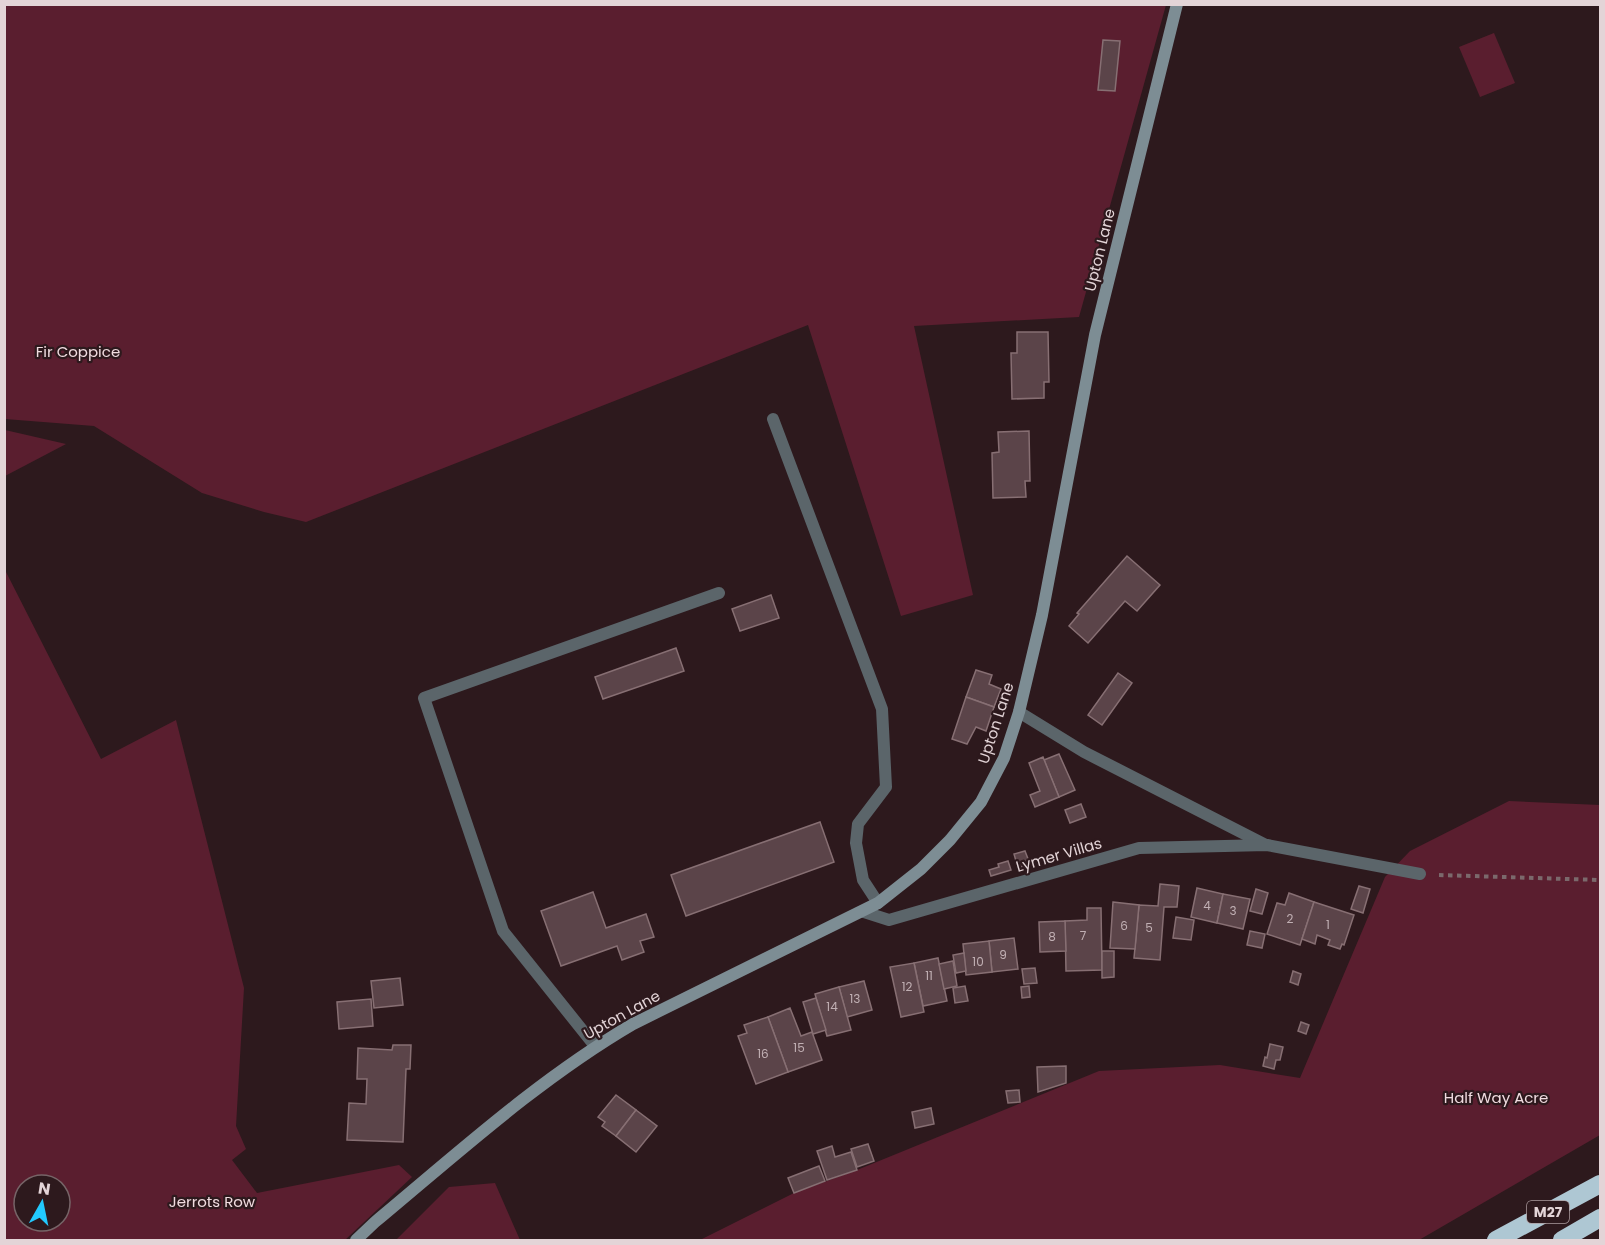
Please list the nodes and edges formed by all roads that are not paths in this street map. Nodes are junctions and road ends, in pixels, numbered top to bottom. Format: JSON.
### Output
{"nodes":[{"id":1,"x":1177,"y":4,"type":"edge"},
{"id":2,"x":773,"y":418,"type":"dead end"},
{"id":3,"x":719,"y":593,"type":"dead end"},
{"id":4,"x":1019,"y":712,"type":"junction"},
{"id":5,"x":1268,"y":845,"type":"junction"},
{"id":6,"x":1420,"y":874,"type":"road end"},
{"id":7,"x":878,"y":903,"type":"junction"},
{"id":8,"x":864,"y":912,"type":"junction"},
{"id":9,"x":595,"y":1046,"type":"junction"},
{"id":10,"x":1600,"y":1184,"type":"edge"},
{"id":11,"x":1600,"y":1218,"type":"edge"},
{"id":12,"x":356,"y":1240,"type":"edge"},
{"id":13,"x":1497,"y":1240,"type":"edge"},
{"id":14,"x":1562,"y":1240,"type":"edge"}],
"edges":[{"from":1,"to":4,"type":"street","name":"Upton Lane"},
{"from":2,"to":7,"type":"street"},
{"from":3,"to":9,"type":"street"},
{"from":4,"to":5,"type":"street","name":"Lymer Villas"},
{"from":4,"to":7,"type":"street","name":"Upton Lane"},
{"from":5,"to":6,"type":"street","name":"Lymer Villas"},
{"from":5,"to":8,"type":"street","name":"Lymer Villas"},
{"from":7,"to":8,"type":"street","name":"Upton Lane"},
{"from":8,"to":9,"type":"street","name":"Upton Lane"},
{"from":9,"to":12,"type":"street","name":"Upton Lane"},
{"from":10,"to":13,"type":"highway","number":"M27"},
{"from":11,"to":14,"type":"highway","number":"M27"}]}
